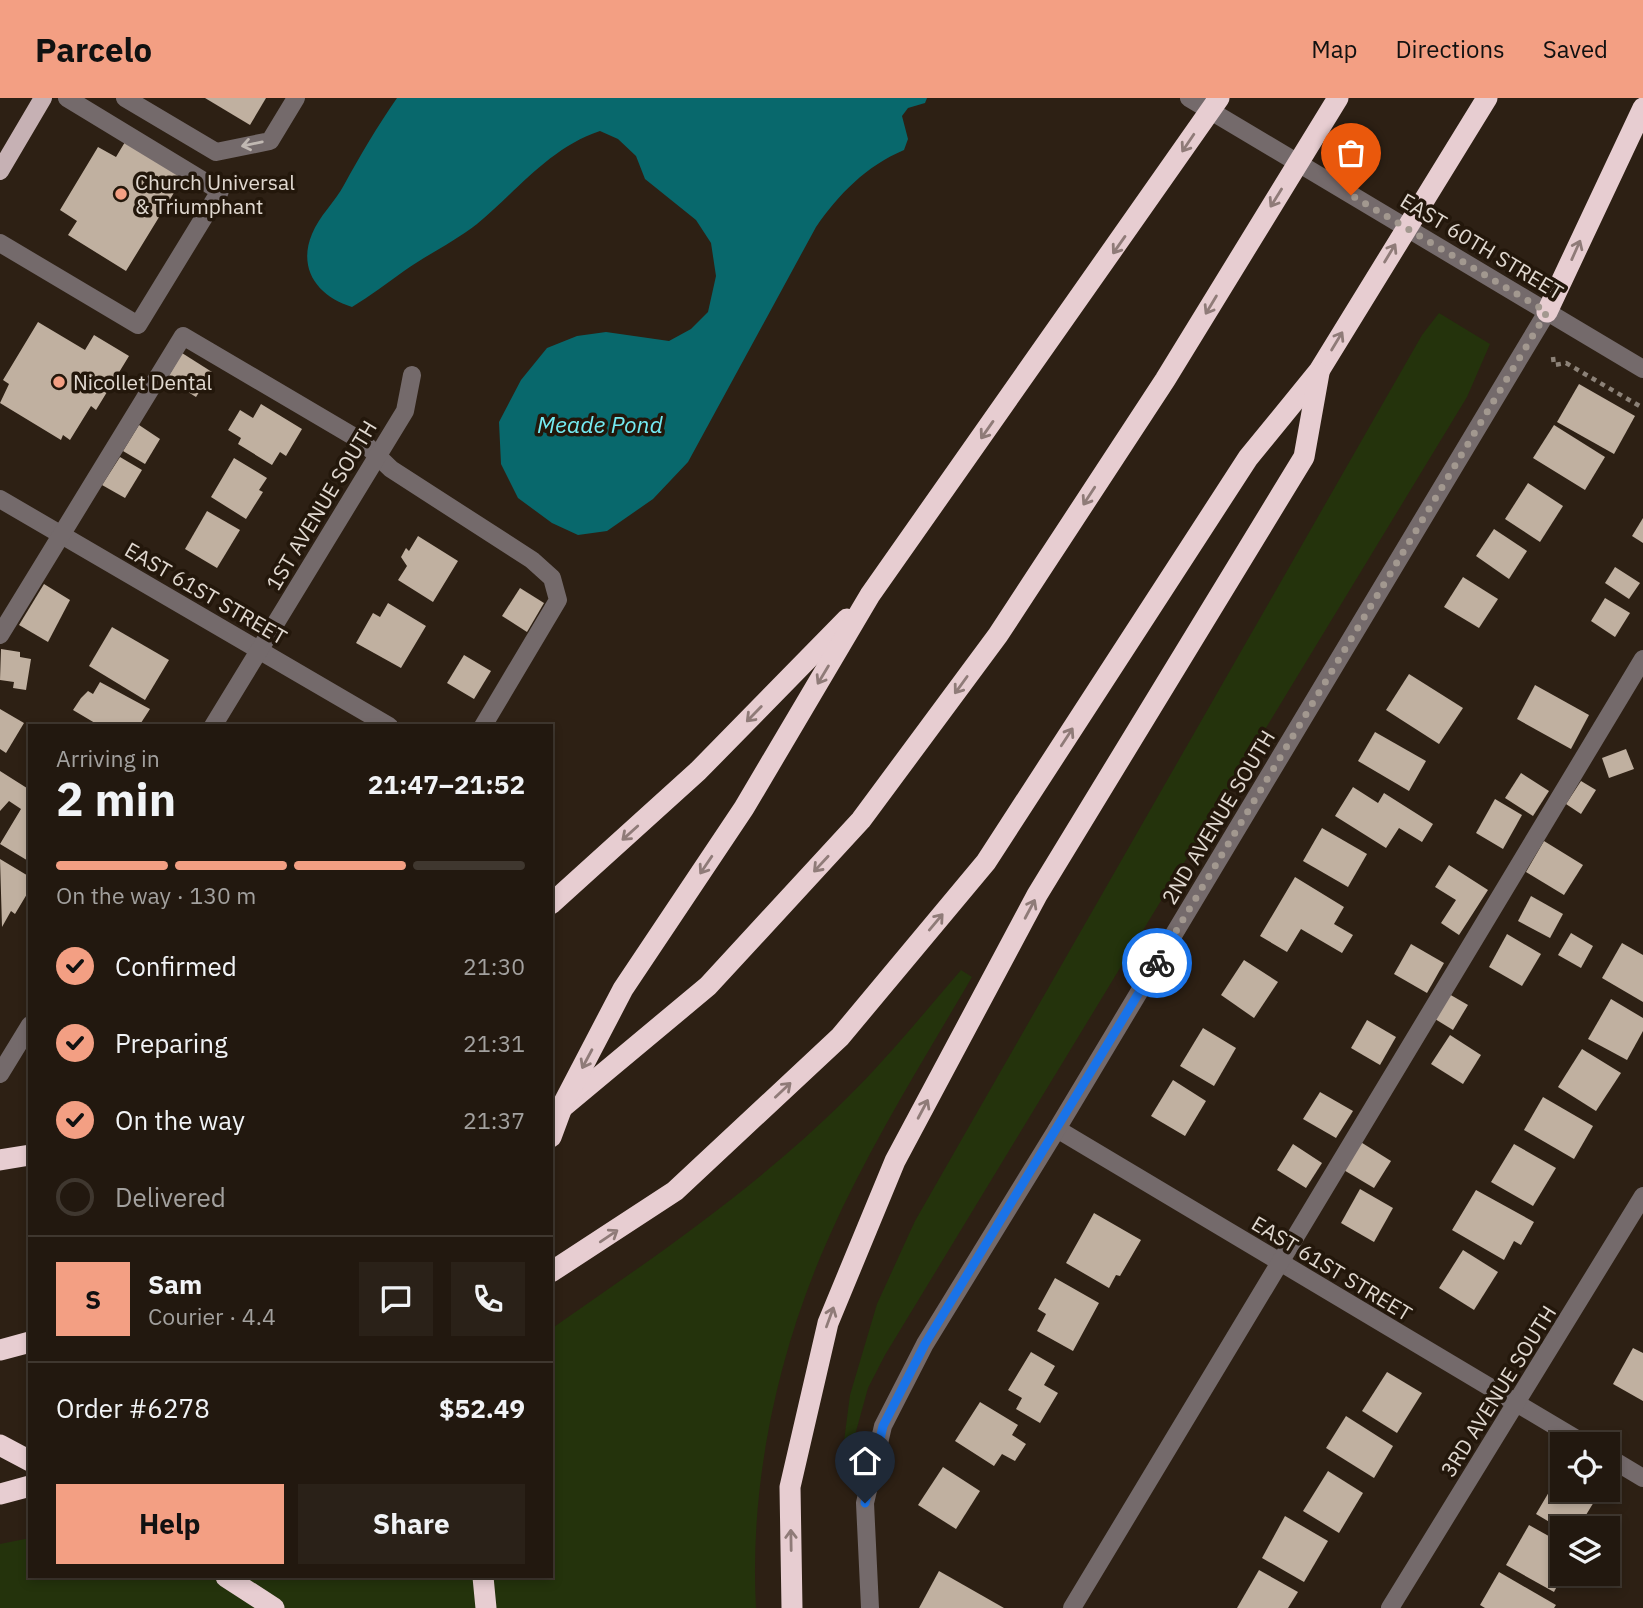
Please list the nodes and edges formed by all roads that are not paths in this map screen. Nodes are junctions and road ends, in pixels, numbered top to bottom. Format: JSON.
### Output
{"nodes":[{"id":1,"x":43,"y":98,"type":"edge"},
{"id":2,"x":67,"y":98,"type":"edge"},
{"id":3,"x":125,"y":98,"type":"edge"},
{"id":4,"x":296,"y":98,"type":"edge"},
{"id":5,"x":1189,"y":98,"type":"edge"},
{"id":6,"x":1219,"y":98,"type":"edge"},
{"id":7,"x":1338,"y":98,"type":"edge"},
{"id":8,"x":1487,"y":98,"type":"edge"},
{"id":9,"x":1643,"y":108,"type":"edge"},
{"id":10,"x":2,"y":163,"type":"edge"},
{"id":11,"x":0,"y":243,"type":"edge"},
{"id":12,"x":1547,"y":312,"type":"junction"},
{"id":13,"x":1643,"y":369,"type":"edge"},
{"id":14,"x":1319,"y":371,"type":"junction"},
{"id":15,"x":412,"y":375,"type":"dead end"},
{"id":16,"x":378,"y":456,"type":"junction"},
{"id":17,"x":0,"y":499,"type":"edge"},
{"id":18,"x":61,"y":535,"type":"junction"},
{"id":19,"x":870,"y":595,"type":"junction"},
{"id":20,"x":0,"y":635,"type":"edge"},
{"id":21,"x":259,"y":651,"type":"junction"},
{"id":22,"x":1643,"y":659,"type":"edge"},
{"id":23,"x":214,"y":724,"type":"edge"},
{"id":24,"x":386,"y":724,"type":"edge"},
{"id":25,"x":484,"y":724,"type":"edge"},
{"id":26,"x":553,"y":902,"type":"edge"},
{"id":27,"x":28,"y":1028,"type":"edge"},
{"id":28,"x":0,"y":1074,"type":"edge"},
{"id":29,"x":553,"y":1115,"type":"edge"},
{"id":30,"x":1057,"y":1129,"type":"junction"},
{"id":31,"x":553,"y":1132,"type":"edge"},
{"id":32,"x":28,"y":1155,"type":"edge"},
{"id":33,"x":0,"y":1160,"type":"edge"},
{"id":34,"x":1643,"y":1196,"type":"edge"},
{"id":35,"x":1280,"y":1265,"type":"junction"},
{"id":36,"x":553,"y":1271,"type":"edge"},
{"id":37,"x":28,"y":1343,"type":"edge"},
{"id":38,"x":0,"y":1350,"type":"edge"},
{"id":39,"x":1517,"y":1404,"type":"junction"},
{"id":40,"x":1565,"y":1432,"type":"edge"},
{"id":41,"x":0,"y":1446,"type":"edge"},
{"id":42,"x":28,"y":1460,"type":"edge"},
{"id":43,"x":1620,"y":1464,"type":"edge"},
{"id":44,"x":1643,"y":1478,"type":"edge"},
{"id":45,"x":28,"y":1487,"type":"edge"},
{"id":46,"x":0,"y":1494,"type":"edge"},
{"id":47,"x":228,"y":1578,"type":"edge"},
{"id":48,"x":483,"y":1578,"type":"edge"},
{"id":49,"x":274,"y":1608,"type":"edge"},
{"id":50,"x":486,"y":1608,"type":"edge"},
{"id":51,"x":792,"y":1608,"type":"edge"},
{"id":52,"x":870,"y":1608,"type":"edge"},
{"id":53,"x":1072,"y":1608,"type":"edge"},
{"id":54,"x":1390,"y":1608,"type":"edge"}],
"edges":[{"from":1,"to":10,"type":"main road"},
{"from":2,"to":11,"type":"street"},
{"from":4,"to":3,"type":"street","one_way":true},
{"from":5,"to":12,"type":"street","name":"EAST 60TH STREET"},
{"from":6,"to":19,"type":"highway","one_way":true},
{"from":7,"to":29,"type":"highway","one_way":true},
{"from":14,"to":8,"type":"highway","one_way":true},
{"from":12,"to":9,"type":"highway","one_way":true},
{"from":12,"to":13,"type":"street","name":"EAST 60TH STREET"},
{"from":12,"to":30,"type":"street","name":"2ND AVENUE SOUTH"},
{"from":36,"to":14,"type":"highway","one_way":true},
{"from":51,"to":14,"type":"highway","one_way":true},
{"from":15,"to":16,"type":"street","name":"1ST AVENUE SOUTH"},
{"from":16,"to":18,"type":"street"},
{"from":16,"to":21,"type":"street","name":"1ST AVENUE SOUTH"},
{"from":16,"to":25,"type":"street"},
{"from":17,"to":18,"type":"street","name":"EAST 61ST STREET"},
{"from":18,"to":20,"type":"street"},
{"from":18,"to":21,"type":"street","name":"EAST 61ST STREET"},
{"from":19,"to":26,"type":"highway","one_way":true},
{"from":19,"to":31,"type":"highway","one_way":true},
{"from":21,"to":23,"type":"street","name":"1ST AVENUE SOUTH"},
{"from":21,"to":24,"type":"street","name":"EAST 61ST STREET"},
{"from":22,"to":35,"type":"street"},
{"from":27,"to":28,"type":"street"},
{"from":30,"to":35,"type":"street","name":"EAST 61ST STREET"},
{"from":30,"to":52,"type":"street","name":"2ND AVENUE SOUTH"},
{"from":32,"to":33,"type":"highway"},
{"from":34,"to":39,"type":"street","name":"3RD AVENUE SOUTH"},
{"from":35,"to":39,"type":"street","name":"EAST 61ST STREET"},
{"from":35,"to":53,"type":"street"},
{"from":37,"to":38,"type":"highway"},
{"from":39,"to":40,"type":"street","name":"EAST 61ST STREET"},
{"from":39,"to":54,"type":"street","name":"3RD AVENUE SOUTH"},
{"from":41,"to":42,"type":"highway"},
{"from":43,"to":44,"type":"street"},
{"from":45,"to":46,"type":"highway"},
{"from":47,"to":49,"type":"highway"},
{"from":48,"to":50,"type":"highway"}]}
